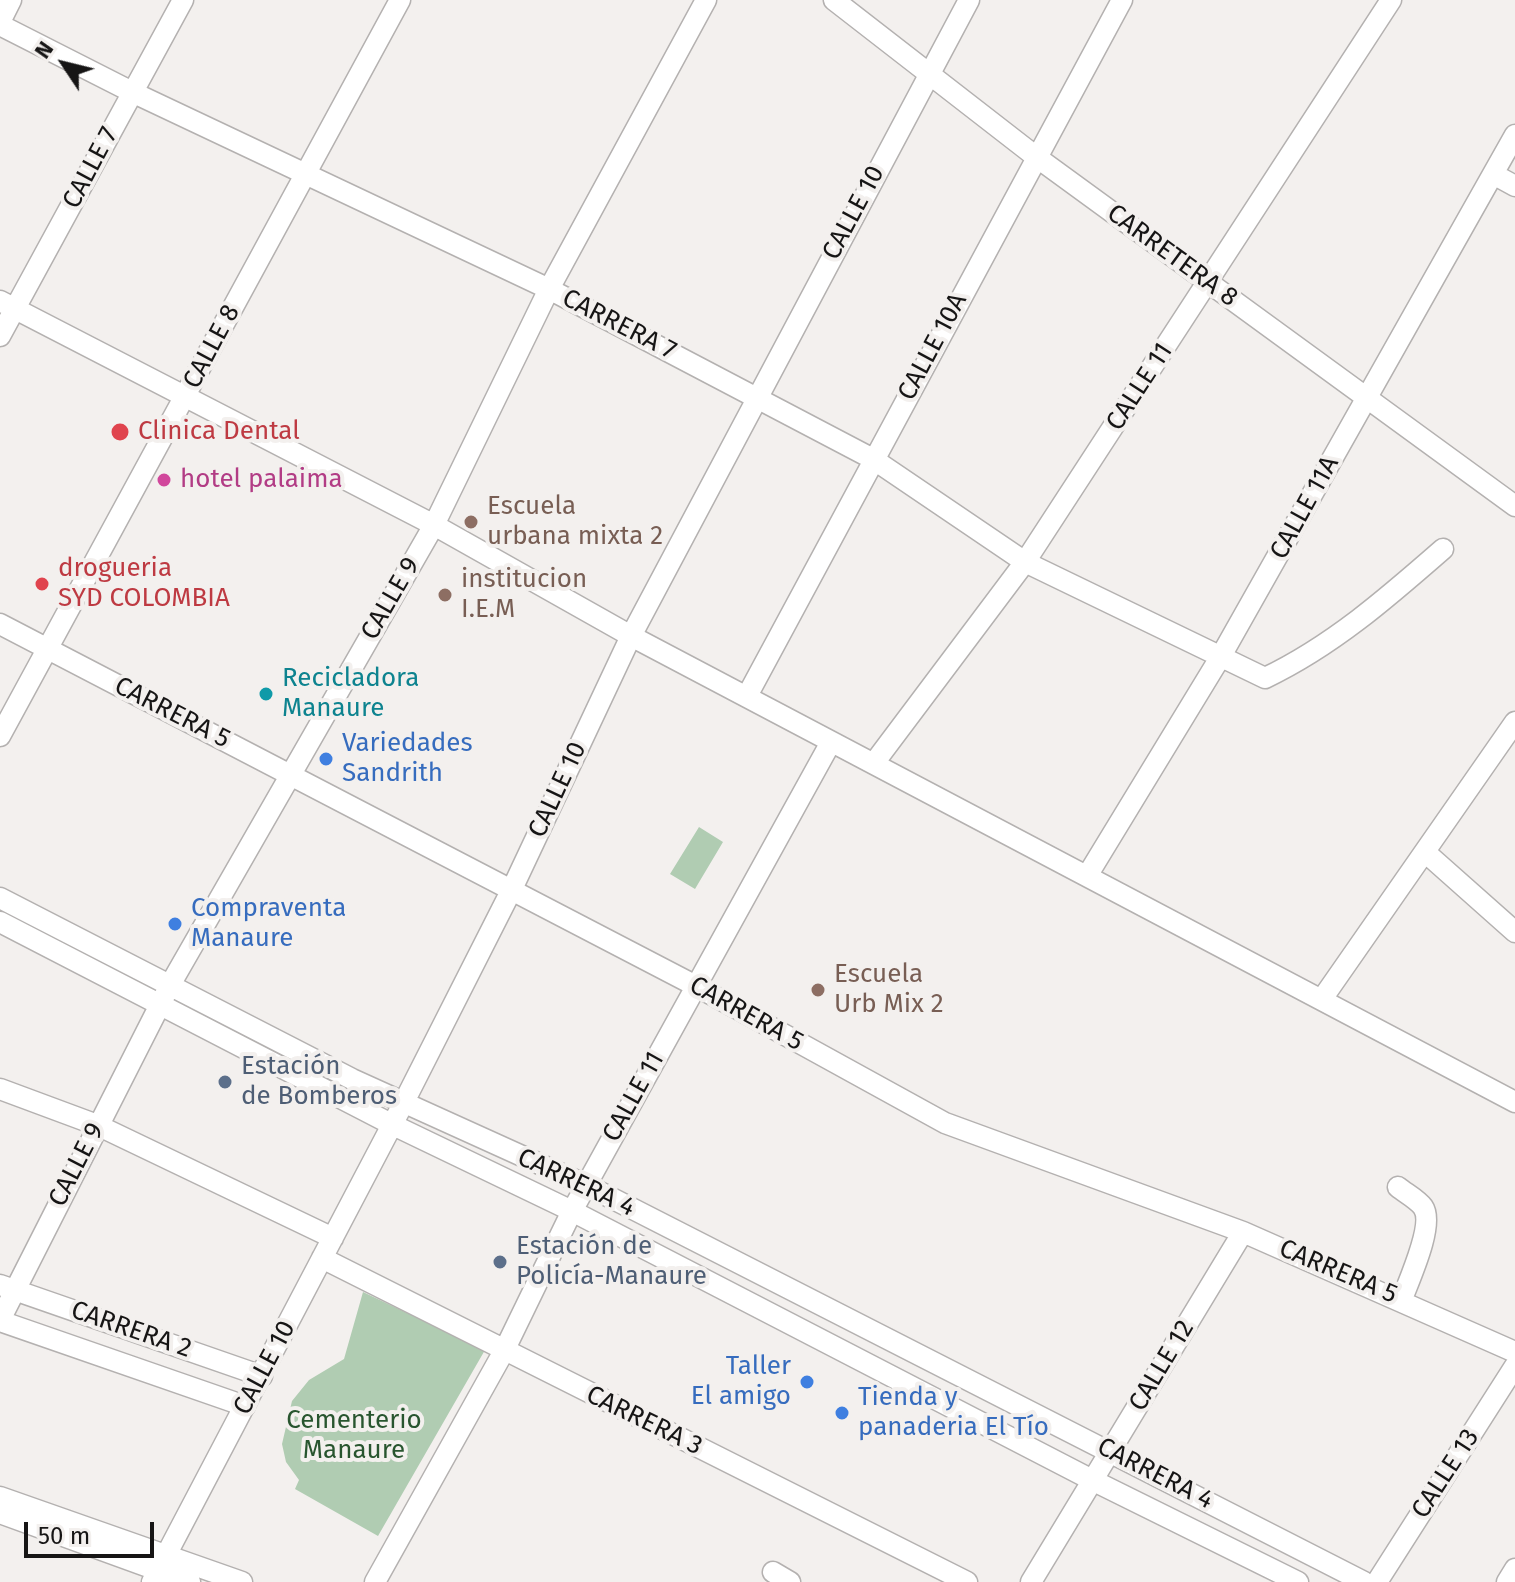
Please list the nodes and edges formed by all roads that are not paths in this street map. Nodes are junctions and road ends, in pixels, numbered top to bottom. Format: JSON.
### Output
{"nodes":[{"id":1,"x":11,"y":0,"type":"edge"},
{"id":2,"x":183,"y":0,"type":"edge"},
{"id":3,"x":400,"y":0,"type":"edge"},
{"id":4,"x":706,"y":0,"type":"edge"},
{"id":5,"x":834,"y":0,"type":"edge"},
{"id":6,"x":969,"y":0,"type":"edge"},
{"id":7,"x":1122,"y":0,"type":"edge"},
{"id":8,"x":1391,"y":0,"type":"edge"},
{"id":9,"x":0,"y":23,"type":"edge"},
{"id":10,"x":926,"y":75,"type":"junction"},
{"id":11,"x":132,"y":92,"type":"junction"},
{"id":12,"x":1515,"y":135,"type":"edge"},
{"id":13,"x":1035,"y":156,"type":"junction"},
{"id":14,"x":304,"y":173,"type":"junction"},
{"id":15,"x":1493,"y":174,"type":"junction"},
{"id":16,"x":1515,"y":186,"type":"edge"},
{"id":17,"x":1209,"y":283,"type":"junction"},
{"id":18,"x":549,"y":289,"type":"junction"},
{"id":19,"x":8,"y":305,"type":"edge"},
{"id":20,"x":0,"y":336,"type":"edge"},
{"id":21,"x":757,"y":396,"type":"junction"},
{"id":22,"x":185,"y":398,"type":"junction"},
{"id":23,"x":1366,"y":398,"type":"junction"},
{"id":24,"x":873,"y":459,"type":"junction"},
{"id":25,"x":1515,"y":506,"type":"edge"},
{"id":26,"x":434,"y":525,"type":"junction"},
{"id":27,"x":1443,"y":549,"type":"dead end"},
{"id":28,"x":1025,"y":562,"type":"junction"},
{"id":29,"x":0,"y":624,"type":"edge"},
{"id":30,"x":631,"y":636,"type":"junction"},
{"id":31,"x":45,"y":649,"type":"junction"},
{"id":32,"x":1221,"y":656,"type":"junction"},
{"id":33,"x":747,"y":696,"type":"junction"},
{"id":34,"x":1513,"y":730,"type":"edge"},
{"id":35,"x":0,"y":736,"type":"edge"},
{"id":36,"x":831,"y":742,"type":"junction"},
{"id":37,"x":874,"y":763,"type":"junction"},
{"id":38,"x":291,"y":772,"type":"junction"},
{"id":39,"x":1425,"y":852,"type":"junction"},
{"id":40,"x":1087,"y":876,"type":"junction"},
{"id":41,"x":512,"y":889,"type":"junction"},
{"id":42,"x":0,"y":898,"type":"edge"},
{"id":43,"x":0,"y":922,"type":"edge"},
{"id":44,"x":1515,"y":932,"type":"edge"},
{"id":45,"x":170,"y":985,"type":"junction"},
{"id":46,"x":696,"y":986,"type":"junction"},
{"id":47,"x":1322,"y":999,"type":"junction"},
{"id":48,"x":161,"y":1004,"type":"junction"},
{"id":49,"x":0,"y":1089,"type":"edge"},
{"id":50,"x":1515,"y":1102,"type":"edge"},
{"id":51,"x":403,"y":1104,"type":"junction"},
{"id":52,"x":391,"y":1124,"type":"junction"},
{"id":53,"x":97,"y":1125,"type":"junction"},
{"id":54,"x":586,"y":1185,"type":"junction"},
{"id":55,"x":1398,"y":1187,"type":"dead end"},
{"id":56,"x":572,"y":1211,"type":"junction"},
{"id":57,"x":1243,"y":1232,"type":"junction"},
{"id":58,"x":333,"y":1238,"type":"junction"},
{"id":59,"x":322,"y":1258,"type":"junction"},
{"id":60,"x":7,"y":1287,"type":"edge"},
{"id":61,"x":1402,"y":1299,"type":"junction"},
{"id":62,"x":0,"y":1320,"type":"edge"},
{"id":63,"x":504,"y":1351,"type":"junction"},
{"id":64,"x":1515,"y":1352,"type":"edge"},
{"id":65,"x":1515,"y":1366,"type":"edge"},
{"id":66,"x":262,"y":1376,"type":"junction"},
{"id":67,"x":245,"y":1406,"type":"junction"},
{"id":68,"x":1111,"y":1452,"type":"junction"},
{"id":69,"x":1094,"y":1481,"type":"junction"},
{"id":70,"x":0,"y":1497,"type":"edge"},
{"id":71,"x":0,"y":1513,"type":"edge"},
{"id":72,"x":159,"y":1569,"type":"edge"},
{"id":73,"x":1515,"y":1569,"type":"edge"},
{"id":74,"x":190,"y":1582,"type":"edge"},
{"id":75,"x":242,"y":1582,"type":"edge"},
{"id":76,"x":375,"y":1582,"type":"edge"},
{"id":77,"x":967,"y":1582,"type":"edge"},
{"id":78,"x":1031,"y":1582,"type":"edge"},
{"id":79,"x":1298,"y":1582,"type":"edge"},
{"id":80,"x":1364,"y":1582,"type":"edge"},
{"id":81,"x":1377,"y":1582,"type":"edge"},
{"id":82,"x":1507,"y":1582,"type":"edge"}],
"edges":[{"from":1,"to":9,"type":"street"},
{"from":2,"to":11,"type":"street","name":"CALLE 7"},
{"from":3,"to":14,"type":"street","name":"CALLE 8"},
{"from":4,"to":18,"type":"street","name":"CALLE 9"},
{"from":5,"to":10,"type":"street","name":"CARRETERA 8"},
{"from":6,"to":10,"type":"street","name":"CALLE 10"},
{"from":7,"to":13,"type":"street","name":"CALLE 10A"},
{"from":8,"to":17,"type":"street","name":"CALLE 11"},
{"from":9,"to":11,"type":"street","name":"CARRERA 7"},
{"from":10,"to":13,"type":"street","name":"CARRETERA 8"},
{"from":10,"to":21,"type":"street","name":"CALLE 10"},
{"from":11,"to":14,"type":"street","name":"CARRERA 7"},
{"from":11,"to":19,"type":"street","name":"CALLE 7"},
{"from":12,"to":15,"type":"street","name":"CALLE 11A"},
{"from":13,"to":17,"type":"street","name":"CARRETERA 8"},
{"from":13,"to":24,"type":"street","name":"CALLE 10A"},
{"from":14,"to":18,"type":"street","name":"CARRERA 7"},
{"from":14,"to":22,"type":"street","name":"CALLE 8"},
{"from":15,"to":16,"type":"street"},
{"from":15,"to":23,"type":"street","name":"CALLE 11A"},
{"from":17,"to":23,"type":"street","name":"CARRETERA 8"},
{"from":17,"to":28,"type":"street","name":"CALLE 11"},
{"from":18,"to":21,"type":"street","name":"CARRERA 7"},
{"from":18,"to":26,"type":"street","name":"CALLE 9"},
{"from":19,"to":20,"type":"street","name":"CALLE 7"},
{"from":19,"to":22,"type":"street"},
{"from":21,"to":24,"type":"street","name":"CARRERA 7"},
{"from":21,"to":30,"type":"street","name":"CALLE 10"},
{"from":22,"to":26,"type":"street"},
{"from":22,"to":31,"type":"street","name":"CALLE 8"},
{"from":23,"to":25,"type":"street","name":"CARRETERA 8"},
{"from":23,"to":32,"type":"street","name":"CALLE 11A"},
{"from":24,"to":28,"type":"street","name":"CARRERA 7"},
{"from":24,"to":33,"type":"street","name":"CALLE 10A"},
{"from":26,"to":30,"type":"street"},
{"from":26,"to":38,"type":"street","name":"CALLE 9"},
{"from":27,"to":32,"type":"street","name":"CARRERA 7"},
{"from":28,"to":32,"type":"street","name":"CARRERA 7"},
{"from":28,"to":37,"type":"street","name":"CALLE 11"},
{"from":29,"to":31,"type":"street","name":"CARRERA 5"},
{"from":30,"to":33,"type":"street"},
{"from":30,"to":41,"type":"street","name":"CALLE 10"},
{"from":31,"to":35,"type":"street","name":"CALLE 8"},
{"from":31,"to":38,"type":"street","name":"CARRERA 5"},
{"from":32,"to":40,"type":"street","name":"CALLE 11A"},
{"from":33,"to":36,"type":"street"},
{"from":34,"to":39,"type":"street"},
{"from":36,"to":37,"type":"street"},
{"from":36,"to":46,"type":"street","name":"CALLE 11"},
{"from":37,"to":40,"type":"street"},
{"from":38,"to":41,"type":"street","name":"CARRERA 5"},
{"from":38,"to":45,"type":"street","name":"CALLE 9"},
{"from":39,"to":44,"type":"street"},
{"from":39,"to":47,"type":"street"},
{"from":40,"to":47,"type":"street"},
{"from":41,"to":46,"type":"street","name":"CARRERA 5"},
{"from":41,"to":51,"type":"street","name":"CALLE 10"},
{"from":42,"to":45,"type":"street","name":"CARRERA 4"},
{"from":43,"to":48,"type":"street","name":"CARRERA 4"},
{"from":45,"to":48,"type":"street","name":"CALLE 9"},
{"from":45,"to":51,"type":"street","name":"CARRERA 4"},
{"from":46,"to":54,"type":"street","name":"CALLE 11"},
{"from":46,"to":57,"type":"street","name":"CARRERA 5"},
{"from":47,"to":50,"type":"street"},
{"from":48,"to":52,"type":"street","name":"CARRERA 4"},
{"from":48,"to":53,"type":"street","name":"CALLE 9"},
{"from":49,"to":53,"type":"street"},
{"from":51,"to":52,"type":"street","name":"CALLE 10"},
{"from":51,"to":54,"type":"street","name":"CARRERA 4"},
{"from":52,"to":56,"type":"street","name":"CARRERA 4"},
{"from":52,"to":58,"type":"street","name":"CALLE 10"},
{"from":53,"to":58,"type":"street"},
{"from":53,"to":60,"type":"street","name":"CALLE 9"},
{"from":54,"to":56,"type":"street","name":"CALLE 11"},
{"from":54,"to":68,"type":"street","name":"CARRERA 4"},
{"from":55,"to":61,"type":"street"},
{"from":56,"to":63,"type":"street","name":"CALLE 11"},
{"from":56,"to":69,"type":"street","name":"CARRERA 4"},
{"from":57,"to":61,"type":"street","name":"CARRERA 5"},
{"from":57,"to":68,"type":"street","name":"CALLE 12"},
{"from":58,"to":59,"type":"street","name":"CALLE 10"},
{"from":59,"to":63,"type":"street","name":"CARRERA 3"},
{"from":59,"to":66,"type":"street","name":"CALLE 10"},
{"from":60,"to":62,"type":"street","name":"CALLE 9"},
{"from":60,"to":66,"type":"street","name":"CARRERA 2"},
{"from":61,"to":64,"type":"street","name":"CARRERA 5"},
{"from":62,"to":67,"type":"street","name":"CARRERA 2"},
{"from":63,"to":76,"type":"street","name":"CALLE 11"},
{"from":63,"to":77,"type":"street","name":"CARRERA 3"},
{"from":65,"to":81,"type":"street","name":"CALLE 13"},
{"from":66,"to":67,"type":"street","name":"CALLE 10"},
{"from":67,"to":72,"type":"street","name":"CALLE 10"},
{"from":68,"to":69,"type":"street","name":"CALLE 12"},
{"from":68,"to":80,"type":"street","name":"CARRERA 4"},
{"from":69,"to":78,"type":"street","name":"CALLE 12"},
{"from":69,"to":79,"type":"street","name":"CARRERA 4"},
{"from":70,"to":72,"type":"street"},
{"from":71,"to":72,"type":"street"},
{"from":72,"to":74,"type":"street"},
{"from":72,"to":75,"type":"street"},
{"from":73,"to":82,"type":"street"}]}
